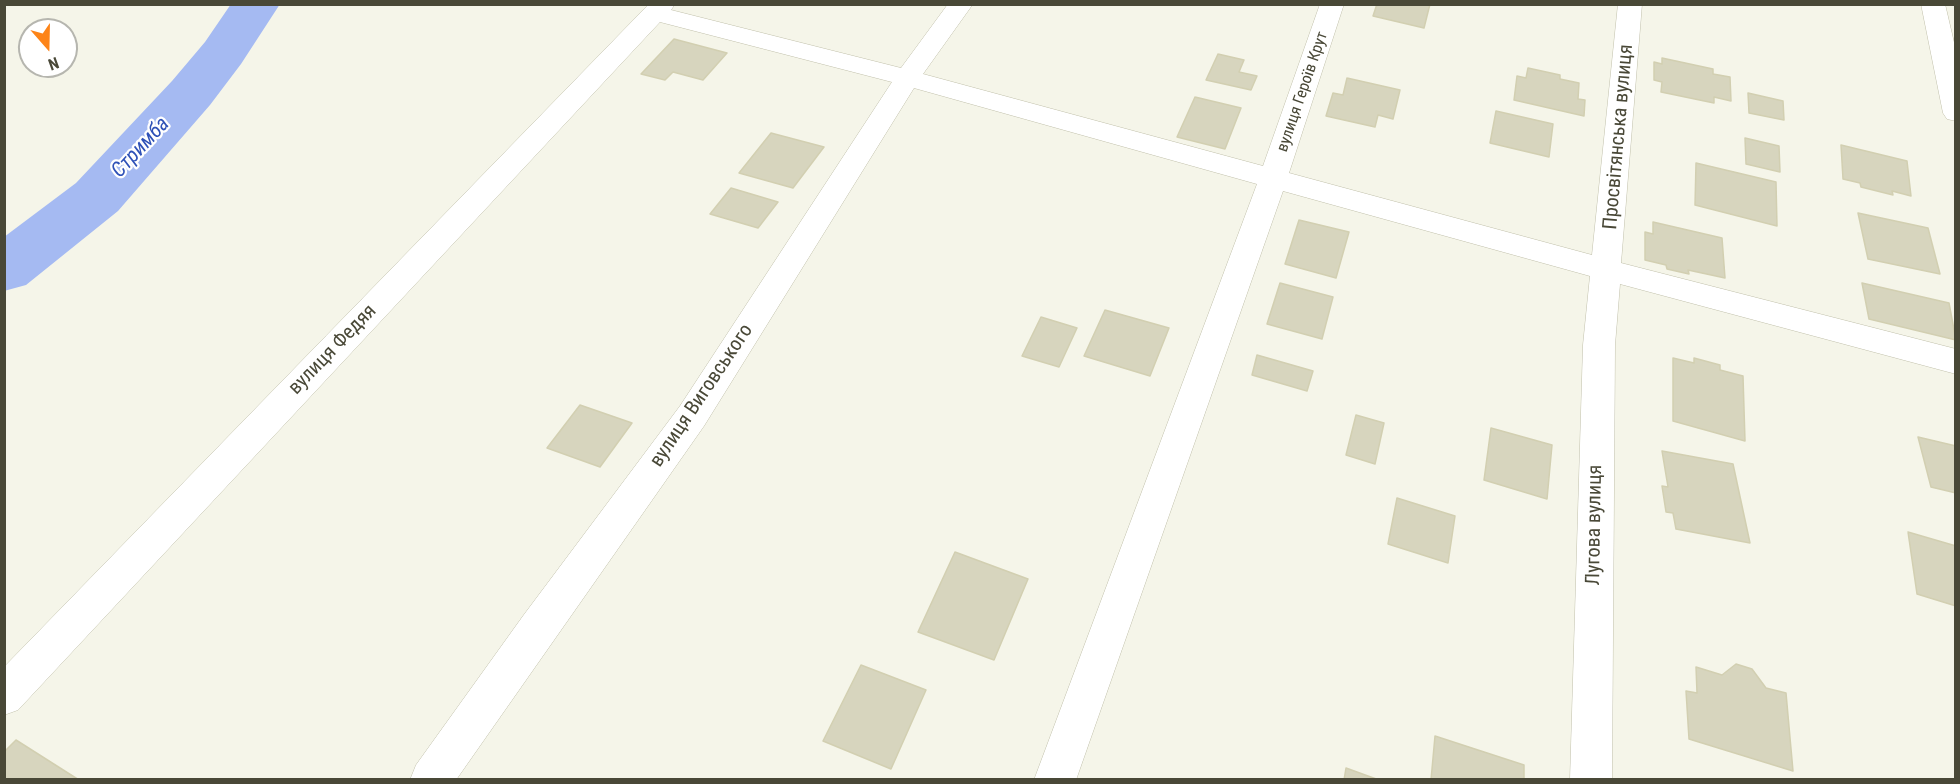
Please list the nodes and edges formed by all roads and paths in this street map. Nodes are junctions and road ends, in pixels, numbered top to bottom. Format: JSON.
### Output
{"nodes":[{"id":1,"x":961,"y":4,"type":"edge"},
{"id":2,"x":1332,"y":4,"type":"edge"},
{"id":3,"x":1630,"y":4,"type":"edge"},
{"id":4,"x":1934,"y":4,"type":"edge"},
{"id":5,"x":658,"y":9,"type":"edge"},
{"id":6,"x":907,"y":78,"type":"junction"},
{"id":7,"x":1956,"y":113,"type":"edge"},
{"id":8,"x":1273,"y":179,"type":"junction"},
{"id":9,"x":1607,"y":270,"type":"junction"},
{"id":10,"x":1956,"y":362,"type":"edge"},
{"id":11,"x":4,"y":696,"type":"edge"},
{"id":12,"x":431,"y":780,"type":"edge"},
{"id":13,"x":1055,"y":780,"type":"edge"},
{"id":14,"x":1591,"y":780,"type":"edge"}],
"edges":[{"from":1,"to":6,"type":"street","name":"вулиця Виговського"},
{"from":2,"to":8,"type":"street","name":"вулиця Героїв Крут"},
{"from":3,"to":9,"type":"street","name":"Просвітянська вулиця"},
{"from":4,"to":7,"type":"street"},
{"from":5,"to":6,"type":"street"},
{"from":5,"to":11,"type":"street","name":"вулиця Федяя"},
{"from":6,"to":8,"type":"street"},
{"from":6,"to":12,"type":"street","name":"вулиця Виговського"},
{"from":8,"to":9,"type":"street"},
{"from":8,"to":13,"type":"street","name":"вулиця Героїв Крут"},
{"from":9,"to":10,"type":"street"},
{"from":9,"to":14,"type":"street","name":"Лугова вулиця"}]}
